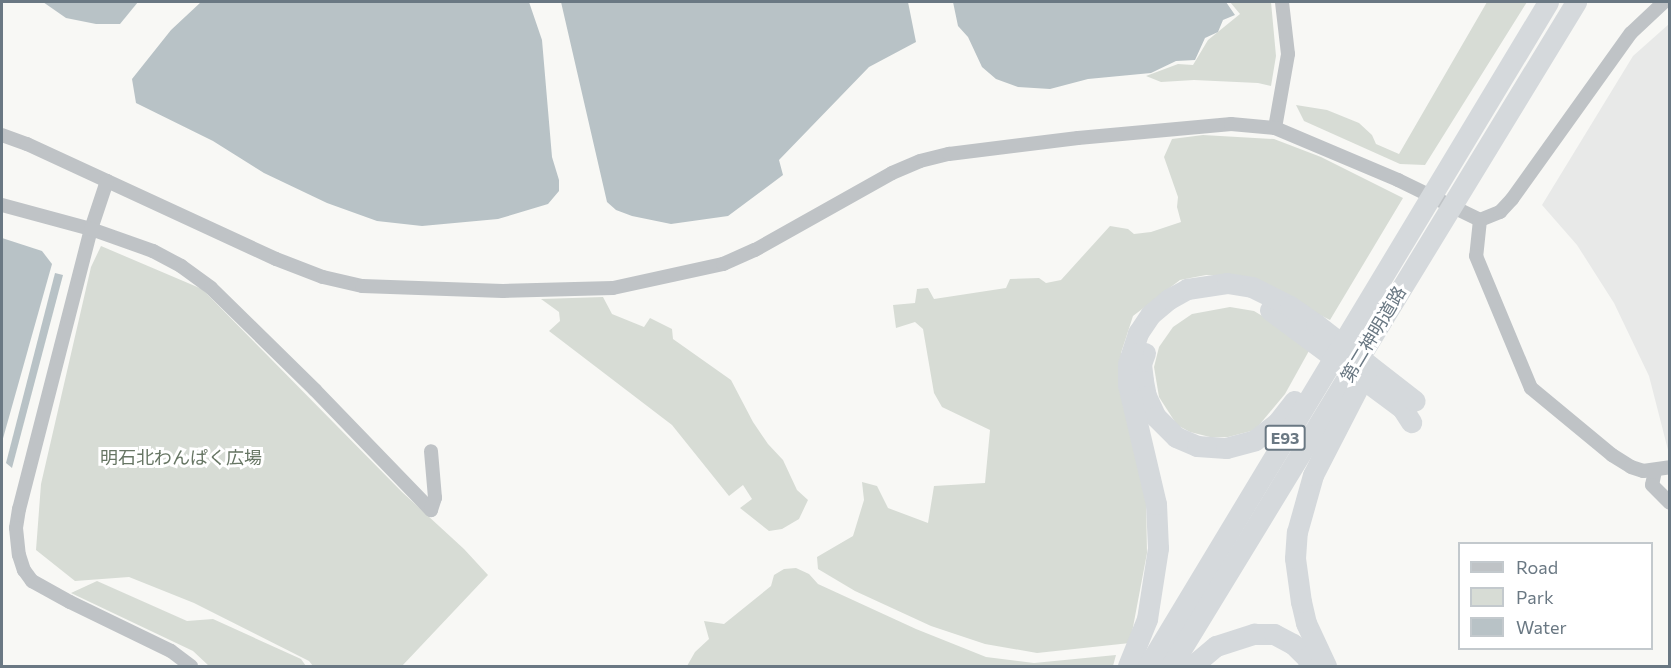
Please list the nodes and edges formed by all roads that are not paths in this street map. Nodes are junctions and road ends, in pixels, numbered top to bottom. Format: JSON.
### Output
{"nodes":[{"id":1,"x":1282,"y":2,"type":"edge"},
{"id":2,"x":1548,"y":2,"type":"edge"},
{"id":3,"x":1576,"y":2,"type":"edge"},
{"id":4,"x":1664,"y":2,"type":"edge"},
{"id":5,"x":1275,"y":128,"type":"junction"},
{"id":6,"x":2,"y":135,"type":"edge"},
{"id":7,"x":107,"y":182,"type":"junction"},
{"id":8,"x":2,"y":206,"type":"edge"},
{"id":9,"x":1479,"y":220,"type":"junction"},
{"id":10,"x":91,"y":228,"type":"junction"},
{"id":11,"x":1403,"y":286,"type":"junction"},
{"id":12,"x":1312,"y":331,"type":"junction"},
{"id":13,"x":1326,"y":369,"type":"junction"},
{"id":14,"x":1380,"y":382,"type":"junction"},
{"id":15,"x":1415,"y":401,"type":"dead end"},
{"id":16,"x":1411,"y":422,"type":"dead end"},
{"id":17,"x":431,"y":451,"type":"dead end"},
{"id":18,"x":1670,"y":467,"type":"edge"},
{"id":19,"x":1655,"y":471,"type":"junction"},
{"id":20,"x":1670,"y":503,"type":"edge"},
{"id":21,"x":191,"y":666,"type":"edge"},
{"id":22,"x":1128,"y":666,"type":"edge"},
{"id":23,"x":1148,"y":666,"type":"edge"},
{"id":24,"x":1171,"y":666,"type":"edge"},
{"id":25,"x":1192,"y":666,"type":"edge"},
{"id":26,"x":1310,"y":666,"type":"edge"},
{"id":27,"x":1326,"y":666,"type":"edge"}],
"edges":[{"from":1,"to":5,"type":"street"},
{"from":2,"to":13,"type":"highway","name":"第二神明道路","number":"E93"},
{"from":3,"to":11,"type":"highway","name":"第二神明道路","number":"E93"},
{"from":4,"to":9,"type":"street"},
{"from":5,"to":7,"type":"street"},
{"from":5,"to":9,"type":"street"},
{"from":6,"to":7,"type":"street"},
{"from":7,"to":10,"type":"street"},
{"from":8,"to":10,"type":"street"},
{"from":9,"to":19,"type":"street"},
{"from":10,"to":17,"type":"street"},
{"from":10,"to":21,"type":"street"},
{"from":11,"to":24,"type":"highway","name":"第二神明道路","number":"E93"},
{"from":11,"to":27,"type":"highway"},
{"from":12,"to":13,"type":"highway"},
{"from":12,"to":14,"type":"highway"},
{"from":12,"to":22,"type":"highway"},
{"from":13,"to":23,"type":"highway","name":"第二神明道路","number":"E93"},
{"from":14,"to":15,"type":"highway"},
{"from":14,"to":16,"type":"highway"},
{"from":18,"to":19,"type":"street"},
{"from":19,"to":20,"type":"street"},
{"from":25,"to":26,"type":"highway"}]}
